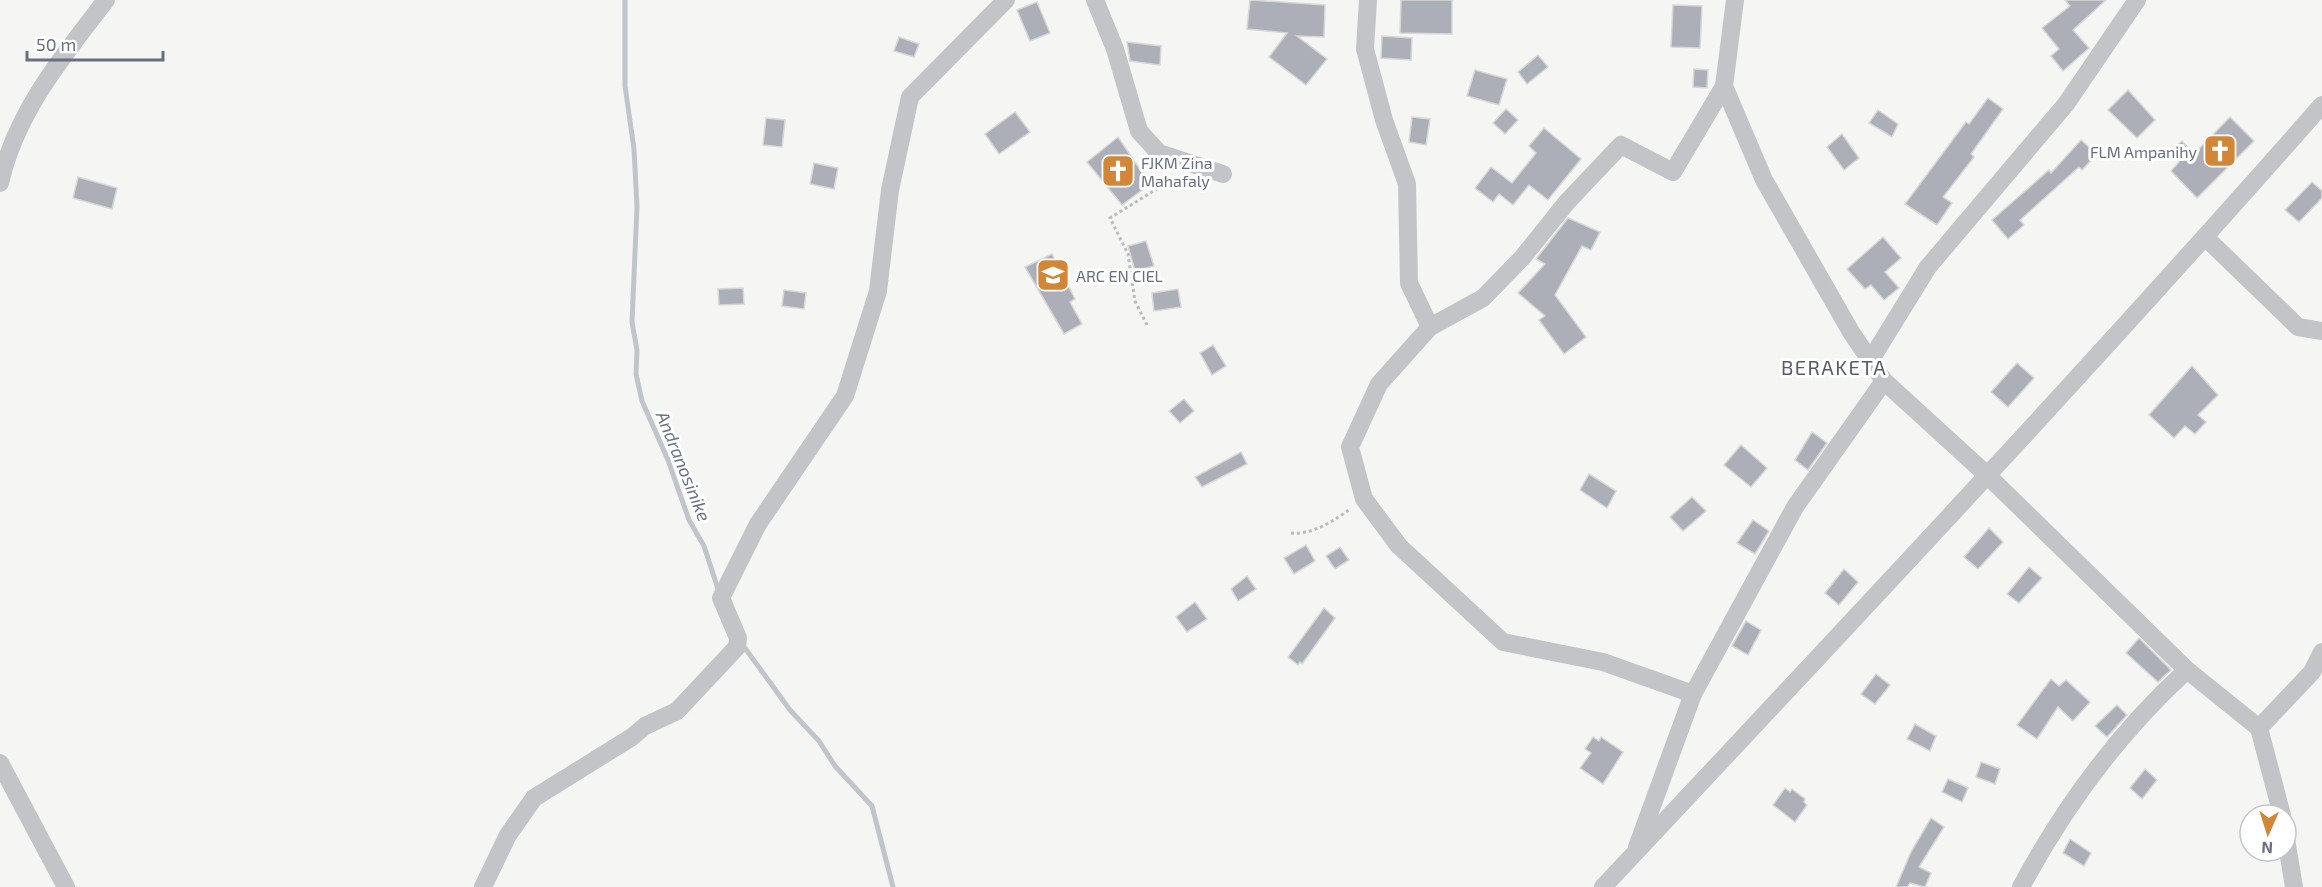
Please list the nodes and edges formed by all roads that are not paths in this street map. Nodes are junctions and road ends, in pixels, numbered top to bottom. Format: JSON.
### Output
{"nodes":[{"id":1,"x":106,"y":0,"type":"edge"},
{"id":2,"x":1006,"y":0,"type":"edge"},
{"id":3,"x":1095,"y":0,"type":"edge"},
{"id":4,"x":1368,"y":0,"type":"edge"},
{"id":5,"x":1735,"y":0,"type":"edge"},
{"id":6,"x":2137,"y":0,"type":"edge"},
{"id":7,"x":1724,"y":86,"type":"junction"},
{"id":8,"x":2322,"y":105,"type":"edge"},
{"id":9,"x":1223,"y":174,"type":"dead end"},
{"id":10,"x":0,"y":183,"type":"edge"},
{"id":11,"x":2205,"y":237,"type":"junction"},
{"id":12,"x":1430,"y":327,"type":"junction"},
{"id":13,"x":2322,"y":331,"type":"edge"},
{"id":14,"x":1870,"y":361,"type":"junction"},
{"id":15,"x":1884,"y":381,"type":"junction"},
{"id":16,"x":1987,"y":475,"type":"junction"},
{"id":17,"x":2322,"y":652,"type":"edge"},
{"id":18,"x":2187,"y":669,"type":"junction"},
{"id":19,"x":1693,"y":694,"type":"junction"},
{"id":20,"x":2259,"y":728,"type":"junction"},
{"id":21,"x":0,"y":763,"type":"edge"},
{"id":22,"x":2279,"y":803,"type":"edge"},
{"id":23,"x":1634,"y":854,"type":"junction"},
{"id":24,"x":2290,"y":863,"type":"edge"},
{"id":25,"x":66,"y":887,"type":"edge"},
{"id":26,"x":483,"y":887,"type":"edge"},
{"id":27,"x":1603,"y":887,"type":"edge"},
{"id":28,"x":2021,"y":887,"type":"edge"},
{"id":29,"x":2294,"y":887,"type":"edge"}],
"edges":[{"from":1,"to":10,"type":"street"},
{"from":2,"to":26,"type":"street"},
{"from":3,"to":9,"type":"street"},
{"from":4,"to":12,"type":"street"},
{"from":5,"to":7,"type":"street"},
{"from":6,"to":14,"type":"street"},
{"from":7,"to":12,"type":"street"},
{"from":7,"to":14,"type":"street"},
{"from":8,"to":11,"type":"street"},
{"from":11,"to":13,"type":"street"},
{"from":11,"to":16,"type":"street"},
{"from":12,"to":19,"type":"street"},
{"from":14,"to":15,"type":"street"},
{"from":15,"to":16,"type":"street"},
{"from":15,"to":19,"type":"street"},
{"from":16,"to":18,"type":"street"},
{"from":16,"to":23,"type":"street"},
{"from":17,"to":20,"type":"street"},
{"from":18,"to":20,"type":"street"},
{"from":18,"to":28,"type":"street"},
{"from":19,"to":23,"type":"street"},
{"from":20,"to":22,"type":"street"},
{"from":21,"to":25,"type":"street"},
{"from":23,"to":27,"type":"street"},
{"from":24,"to":29,"type":"street"}]}
